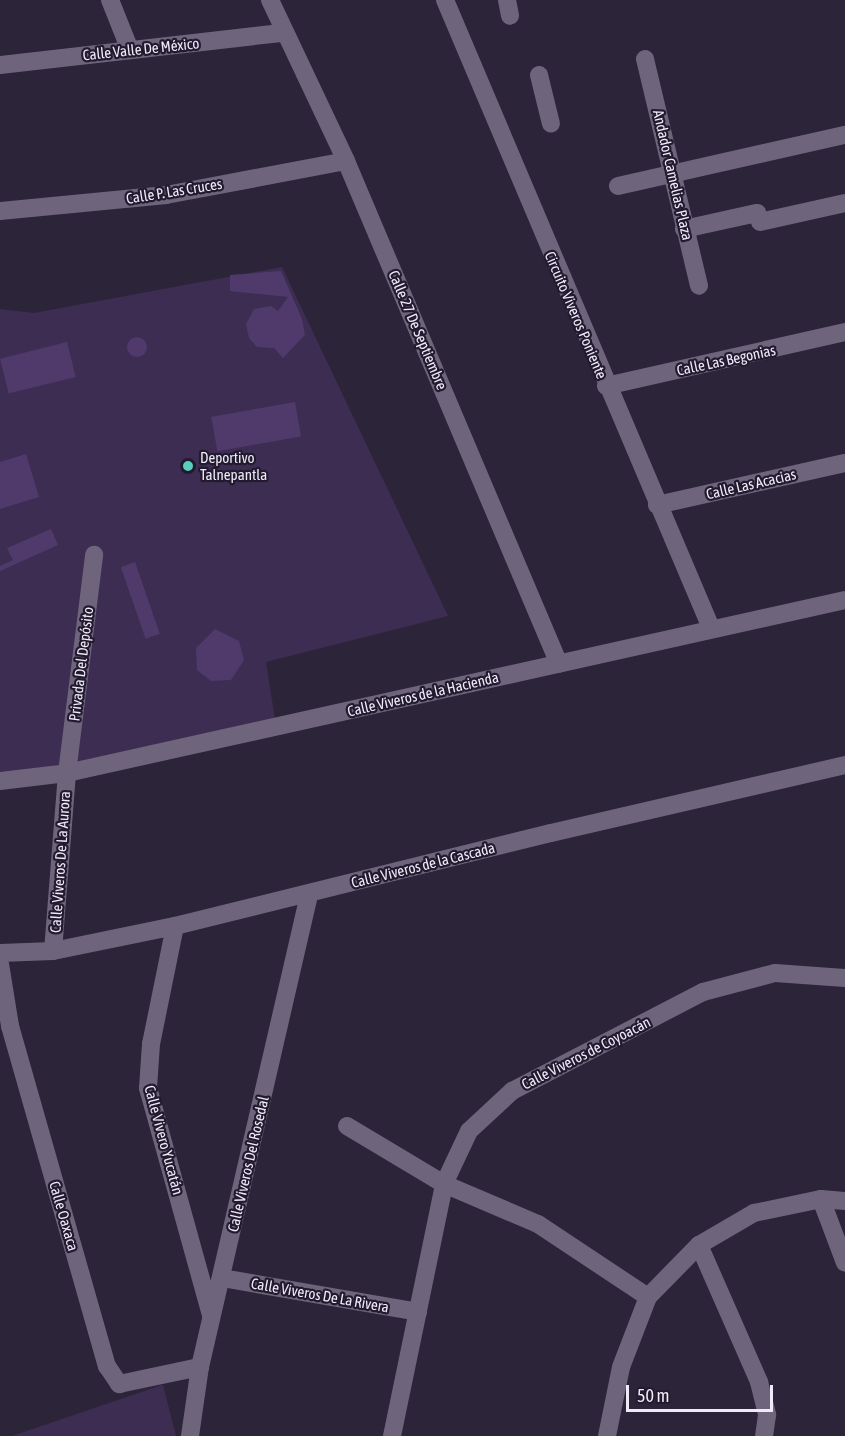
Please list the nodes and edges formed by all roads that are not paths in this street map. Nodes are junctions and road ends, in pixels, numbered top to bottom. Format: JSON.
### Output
{"nodes":[{"id":1,"x":110,"y":0,"type":"edge"},
{"id":2,"x":270,"y":0,"type":"edge"},
{"id":3,"x":446,"y":0,"type":"edge"},
{"id":4,"x":282,"y":33,"type":"junction"},
{"id":5,"x":130,"y":50,"type":"junction"},
{"id":6,"x":645,"y":59,"type":"dead end"},
{"id":7,"x":0,"y":64,"type":"edge"},
{"id":8,"x":539,"y":75,"type":"dead end"},
{"id":9,"x":551,"y":124,"type":"dead end"},
{"id":10,"x":845,"y":135,"type":"edge"},
{"id":11,"x":346,"y":161,"type":"junction"},
{"id":12,"x":671,"y":175,"type":"junction"},
{"id":13,"x":618,"y":186,"type":"dead end"},
{"id":14,"x":845,"y":202,"type":"edge"},
{"id":15,"x":0,"y":211,"type":"edge"},
{"id":16,"x":684,"y":229,"type":"junction"},
{"id":17,"x":699,"y":286,"type":"dead end"},
{"id":18,"x":845,"y":332,"type":"edge"},
{"id":19,"x":606,"y":386,"type":"junction"},
{"id":20,"x":845,"y":463,"type":"edge"},
{"id":21,"x":657,"y":505,"type":"junction"},
{"id":22,"x":94,"y":555,"type":"dead end"},
{"id":23,"x":845,"y":600,"type":"edge"},
{"id":24,"x":711,"y":628,"type":"junction"},
{"id":25,"x":559,"y":664,"type":"junction"},
{"id":26,"x":845,"y":765,"type":"edge"},
{"id":27,"x":67,"y":773,"type":"junction"},
{"id":28,"x":0,"y":781,"type":"edge"},
{"id":29,"x":309,"y":893,"type":"junction"},
{"id":30,"x":175,"y":926,"type":"junction"},
{"id":31,"x":53,"y":951,"type":"junction"},
{"id":32,"x":0,"y":953,"type":"edge"},
{"id":33,"x":0,"y":964,"type":"edge"},
{"id":34,"x":845,"y":978,"type":"edge"},
{"id":35,"x":347,"y":1126,"type":"dead end"},
{"id":36,"x":444,"y":1184,"type":"junction"},
{"id":37,"x":821,"y":1198,"type":"junction"},
{"id":38,"x":845,"y":1201,"type":"edge"},
{"id":39,"x":699,"y":1245,"type":"junction"},
{"id":40,"x":845,"y":1263,"type":"edge"},
{"id":41,"x":222,"y":1278,"type":"junction"},
{"id":42,"x":648,"y":1297,"type":"junction"},
{"id":43,"x":418,"y":1312,"type":"junction"},
{"id":44,"x":212,"y":1317,"type":"junction"},
{"id":45,"x":200,"y":1367,"type":"junction"},
{"id":46,"x":190,"y":1436,"type":"edge"},
{"id":47,"x":392,"y":1436,"type":"edge"},
{"id":48,"x":607,"y":1436,"type":"edge"},
{"id":49,"x":764,"y":1436,"type":"edge"}],
"edges":[{"from":1,"to":5,"type":"street"},
{"from":2,"to":4,"type":"street","name":"Calle 27 De Septiembre"},
{"from":3,"to":19,"type":"street","name":"Circuito Viveros Poniente"},
{"from":4,"to":5,"type":"street","name":"Calle Valle De México"},
{"from":4,"to":11,"type":"street","name":"Calle 27 De Septiembre"},
{"from":5,"to":7,"type":"street","name":"Calle Valle De México"},
{"from":6,"to":12,"type":"street","name":"Andador Camelias Plaza"},
{"from":8,"to":9,"type":"street"},
{"from":10,"to":12,"type":"street"},
{"from":11,"to":15,"type":"street","name":"Calle P. Las Cruces"},
{"from":11,"to":25,"type":"street","name":"Calle 27 De Septiembre"},
{"from":12,"to":13,"type":"street"},
{"from":12,"to":16,"type":"street","name":"Andador Camelias Plaza"},
{"from":14,"to":16,"type":"street"},
{"from":16,"to":17,"type":"street","name":"Andador Camelias Plaza"},
{"from":18,"to":19,"type":"street","name":"Calle Las Begonias"},
{"from":19,"to":21,"type":"street","name":"Circuito Viveros Poniente"},
{"from":20,"to":21,"type":"street","name":"Calle Las Acacias"},
{"from":21,"to":24,"type":"street","name":"Circuito Viveros Poniente"},
{"from":22,"to":27,"type":"street","name":"Privada Del Depósito"},
{"from":23,"to":24,"type":"street","name":"Calle Viveros de la Hacienda"},
{"from":24,"to":25,"type":"street","name":"Calle Viveros de la Hacienda"},
{"from":25,"to":27,"type":"street","name":"Calle Viveros de la Hacienda"},
{"from":26,"to":29,"type":"street","name":"Calle Viveros de la Cascada"},
{"from":27,"to":28,"type":"street","name":"Calle Viveros de la Hacienda"},
{"from":27,"to":31,"type":"street","name":"Calle Viveros De La Aurora"},
{"from":29,"to":30,"type":"street","name":"Calle Viveros de la Cascada"},
{"from":29,"to":41,"type":"street","name":"Calle Viveros Del Rosedal"},
{"from":30,"to":31,"type":"street","name":"Calle Viveros de la Cascada"},
{"from":30,"to":44,"type":"street","name":"Calle Vivero Yucatán"},
{"from":31,"to":32,"type":"street","name":"Calle Viveros de la Cascada"},
{"from":33,"to":45,"type":"street","name":"Calle Oaxaca"},
{"from":34,"to":36,"type":"street","name":"Calle Viveros de Coyoacán"},
{"from":35,"to":36,"type":"street"},
{"from":36,"to":42,"type":"street"},
{"from":36,"to":43,"type":"street","name":"Calle Viveros de Coyoacán"},
{"from":37,"to":38,"type":"street"},
{"from":37,"to":39,"type":"street"},
{"from":37,"to":40,"type":"street"},
{"from":39,"to":42,"type":"street"},
{"from":39,"to":49,"type":"street"},
{"from":41,"to":43,"type":"street","name":"Calle Viveros De La Rivera"},
{"from":41,"to":44,"type":"street","name":"Calle Viveros Del Rosedal"},
{"from":42,"to":48,"type":"street"},
{"from":43,"to":47,"type":"street","name":"Calle Viveros de Coyoacán"},
{"from":44,"to":45,"type":"street","name":"Calle Viveros Del Rosedal"},
{"from":45,"to":46,"type":"street","name":"Calle Viveros Del Rosedal"}]}
